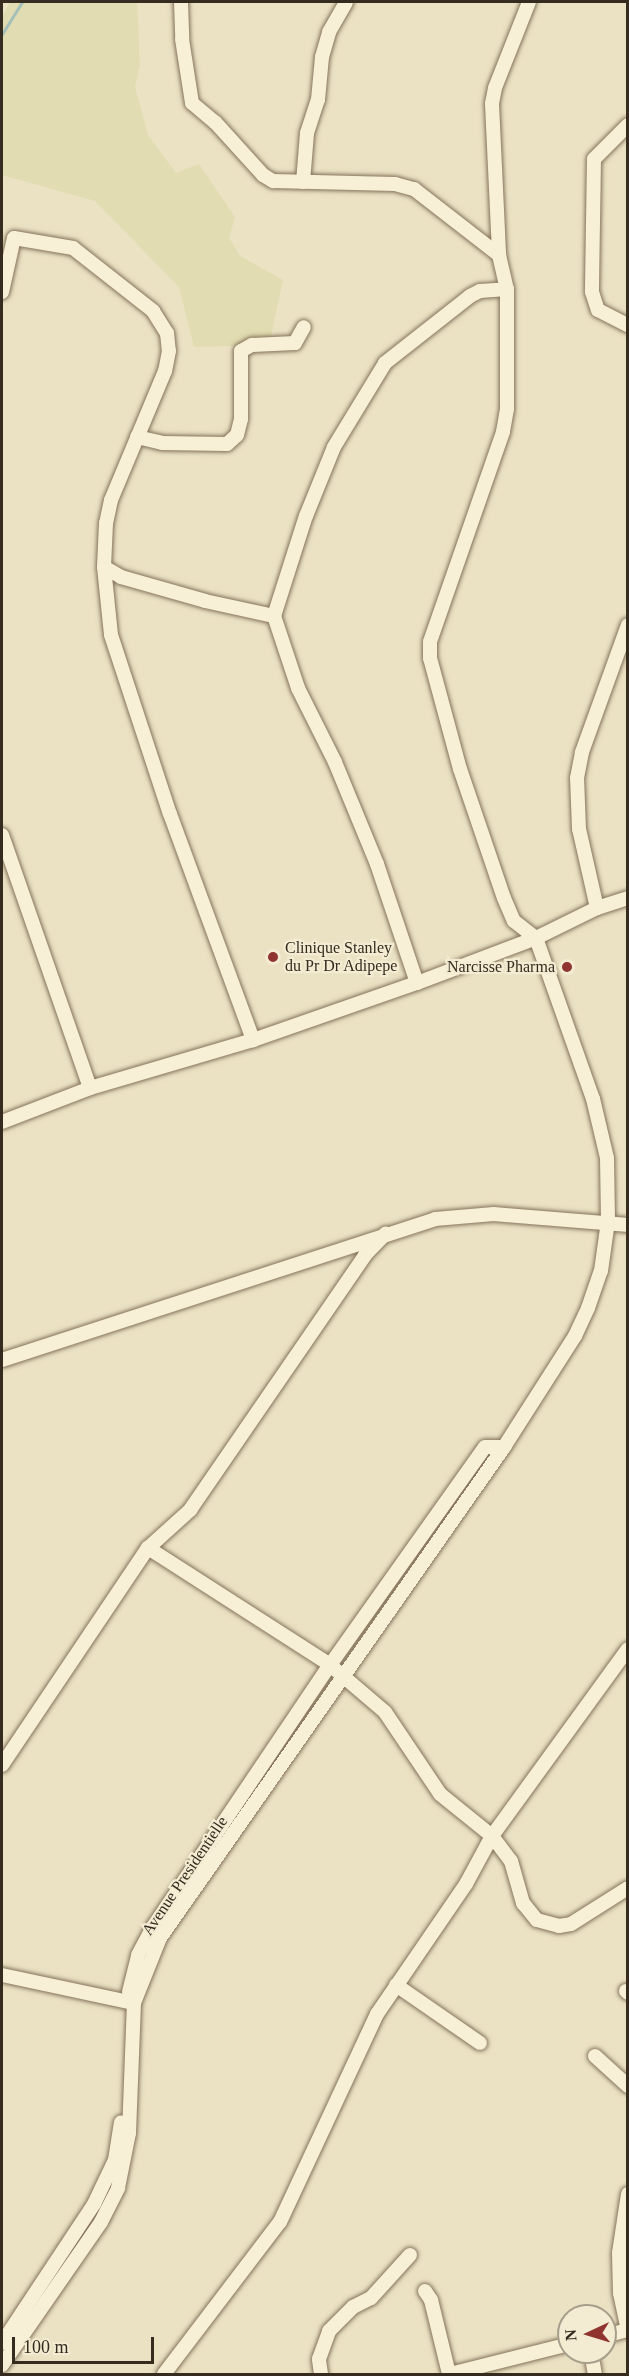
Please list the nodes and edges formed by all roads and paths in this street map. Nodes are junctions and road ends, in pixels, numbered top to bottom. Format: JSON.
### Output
{"nodes":[{"id":1,"x":181,"y":2,"type":"edge"},
{"id":2,"x":346,"y":2,"type":"edge"},
{"id":3,"x":529,"y":2,"type":"edge"},
{"id":4,"x":627,"y":125,"type":"edge"},
{"id":5,"x":303,"y":182,"type":"junction"},
{"id":6,"x":499,"y":255,"type":"junction"},
{"id":7,"x":507,"y":289,"type":"junction"},
{"id":8,"x":2,"y":292,"type":"edge"},
{"id":9,"x":627,"y":325,"type":"edge"},
{"id":10,"x":304,"y":327,"type":"dead end"},
{"id":11,"x":137,"y":437,"type":"junction"},
{"id":12,"x":104,"y":567,"type":"junction"},
{"id":13,"x":274,"y":616,"type":"junction"},
{"id":14,"x":627,"y":625,"type":"edge"},
{"id":15,"x":2,"y":835,"type":"edge"},
{"id":16,"x":627,"y":898,"type":"edge"},
{"id":17,"x":597,"y":908,"type":"junction"},
{"id":18,"x":536,"y":938,"type":"junction"},
{"id":19,"x":417,"y":983,"type":"junction"},
{"id":20,"x":253,"y":1040,"type":"junction"},
{"id":21,"x":90,"y":1088,"type":"junction"},
{"id":22,"x":2,"y":1122,"type":"edge"},
{"id":23,"x":608,"y":1221,"type":"junction"},
{"id":24,"x":627,"y":1225,"type":"edge"},
{"id":25,"x":386,"y":1233,"type":"junction"},
{"id":26,"x":2,"y":1360,"type":"edge"},
{"id":27,"x":504,"y":1446,"type":"junction"},
{"id":28,"x":147,"y":1548,"type":"junction"},
{"id":29,"x":392,"y":1575,"type":"junction"},
{"id":30,"x":403,"y":1586,"type":"junction"},
{"id":31,"x":627,"y":1649,"type":"edge"},
{"id":32,"x":330,"y":1665,"type":"junction"},
{"id":33,"x":344,"y":1677,"type":"junction"},
{"id":34,"x":2,"y":1765,"type":"edge"},
{"id":35,"x":492,"y":1836,"type":"junction"},
{"id":36,"x":627,"y":1888,"type":"edge"},
{"id":37,"x":2,"y":1975,"type":"edge"},
{"id":38,"x":396,"y":1985,"type":"junction"},
{"id":39,"x":130,"y":2002,"type":"junction"},
{"id":40,"x":480,"y":2043,"type":"dead end"},
{"id":41,"x":595,"y":2056,"type":"dead end"},
{"id":42,"x":627,"y":2086,"type":"edge"},
{"id":43,"x":125,"y":2133,"type":"junction"},
{"id":44,"x":627,"y":2194,"type":"edge"},
{"id":45,"x":89,"y":2213,"type":"junction"},
{"id":46,"x":101,"y":2222,"type":"junction"},
{"id":47,"x":410,"y":2255,"type":"dead end"},
{"id":48,"x":425,"y":2291,"type":"dead end"},
{"id":49,"x":627,"y":2330,"type":"edge"},
{"id":50,"x":2,"y":2343,"type":"edge"},
{"id":51,"x":557,"y":2347,"type":"edge"},
{"id":52,"x":2,"y":2365,"type":"edge"},
{"id":53,"x":165,"y":2374,"type":"edge"},
{"id":54,"x":321,"y":2374,"type":"edge"},
{"id":55,"x":450,"y":2374,"type":"edge"}],
"edges":[{"from":1,"to":5,"type":"street"},
{"from":2,"to":5,"type":"street"},
{"from":3,"to":6,"type":"street"},
{"from":4,"to":9,"type":"street"},
{"from":5,"to":6,"type":"street"},
{"from":6,"to":7,"type":"street"},
{"from":7,"to":13,"type":"street"},
{"from":7,"to":18,"type":"street"},
{"from":8,"to":11,"type":"street"},
{"from":10,"to":11,"type":"street"},
{"from":11,"to":12,"type":"street"},
{"from":12,"to":13,"type":"street"},
{"from":12,"to":20,"type":"street"},
{"from":13,"to":19,"type":"street"},
{"from":14,"to":17,"type":"street"},
{"from":15,"to":21,"type":"street"},
{"from":16,"to":17,"type":"street"},
{"from":17,"to":18,"type":"street"},
{"from":18,"to":19,"type":"street"},
{"from":18,"to":23,"type":"street","name":"Avenue Presidentielle"},
{"from":19,"to":20,"type":"street"},
{"from":20,"to":21,"type":"street"},
{"from":21,"to":22,"type":"street"},
{"from":23,"to":24,"type":"street"},
{"from":23,"to":25,"type":"street"},
{"from":23,"to":27,"type":"street","name":"Avenue Presidentielle"},
{"from":25,"to":26,"type":"street"},
{"from":25,"to":28,"type":"street"},
{"from":27,"to":29,"type":"street","name":"Avenue Presidentielle"},
{"from":27,"to":30,"type":"street","name":"Avenue Presidentielle"},
{"from":28,"to":32,"type":"street"},
{"from":28,"to":34,"type":"street"},
{"from":29,"to":30,"type":"street"},
{"from":29,"to":32,"type":"street","name":"Avenue Presidentielle"},
{"from":30,"to":33,"type":"street","name":"Avenue Presidentielle"},
{"from":31,"to":35,"type":"street"},
{"from":32,"to":33,"type":"street"},
{"from":32,"to":39,"type":"street","name":"Avenue Presidentielle"},
{"from":33,"to":35,"type":"street"},
{"from":33,"to":39,"type":"street","name":"Avenue Presidentielle"},
{"from":35,"to":36,"type":"street"},
{"from":35,"to":38,"type":"street"},
{"from":37,"to":39,"type":"street"},
{"from":38,"to":40,"type":"street"},
{"from":38,"to":53,"type":"street"},
{"from":39,"to":43,"type":"street","name":"Avenue Presidentielle"},
{"from":41,"to":42,"type":"street"},
{"from":43,"to":45,"type":"street","name":"Avenue Presidentielle"},
{"from":43,"to":46,"type":"street","name":"Avenue Presidentielle"},
{"from":44,"to":49,"type":"street"},
{"from":45,"to":46,"type":"street"},
{"from":45,"to":50,"type":"street","name":"Avenue Presidentielle"},
{"from":46,"to":52,"type":"street","name":"Avenue Presidentielle"},
{"from":47,"to":54,"type":"street"},
{"from":48,"to":55,"type":"street"},
{"from":51,"to":55,"type":"street"}]}
